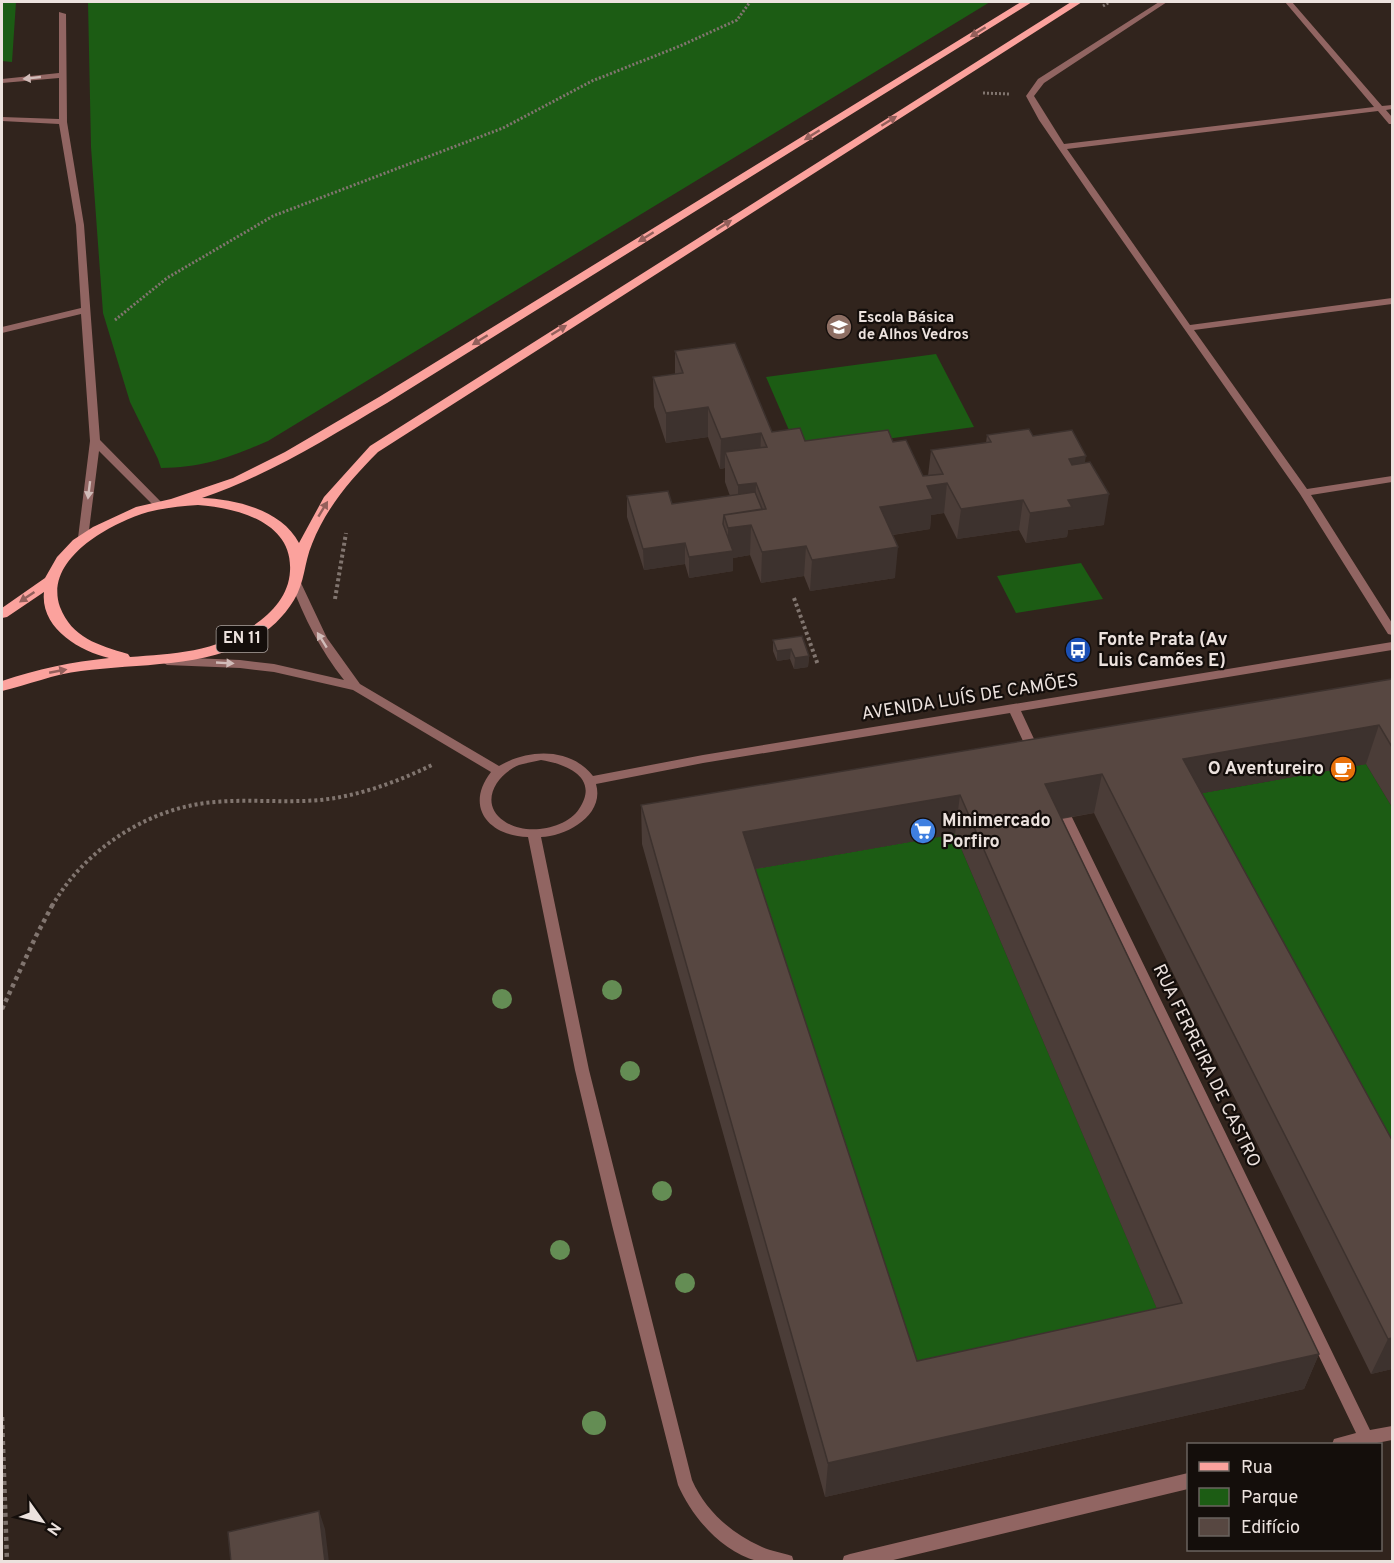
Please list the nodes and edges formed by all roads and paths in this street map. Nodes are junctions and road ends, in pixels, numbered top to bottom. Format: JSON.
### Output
{"nodes":[{"id":1,"x":750,"y":2,"type":"edge"},
{"id":2,"x":1027,"y":2,"type":"edge"},
{"id":3,"x":1077,"y":2,"type":"edge"},
{"id":4,"x":1110,"y":2,"type":"edge"},
{"id":5,"x":1162,"y":2,"type":"edge"},
{"id":6,"x":1287,"y":2,"type":"edge"},
{"id":7,"x":1100,"y":8,"type":"dead end"},
{"id":8,"x":62,"y":14,"type":"dead end"},
{"id":9,"x":62,"y":75,"type":"junction"},
{"id":10,"x":2,"y":81,"type":"edge"},
{"id":11,"x":982,"y":92,"type":"dead end"},
{"id":12,"x":1030,"y":96,"type":"junction"},
{"id":13,"x":1392,"y":107,"type":"edge"},
{"id":14,"x":1379,"y":108,"type":"junction"},
{"id":15,"x":2,"y":119,"type":"edge"},
{"id":16,"x":63,"y":122,"type":"junction"},
{"id":17,"x":1392,"y":122,"type":"edge"},
{"id":18,"x":1063,"y":147,"type":"junction"},
{"id":19,"x":1392,"y":301,"type":"edge"},
{"id":20,"x":86,"y":310,"type":"junction"},
{"id":21,"x":1188,"y":328,"type":"junction"},
{"id":22,"x":2,"y":330,"type":"edge"},
{"id":23,"x":89,"y":342,"type":"junction"},
{"id":24,"x":95,"y":441,"type":"junction"},
{"id":25,"x":1392,"y":479,"type":"edge"},
{"id":26,"x":1304,"y":493,"type":"junction"},
{"id":27,"x":175,"y":502,"type":"junction"},
{"id":28,"x":159,"y":505,"type":"junction"},
{"id":29,"x":347,"y":525,"type":"dead end"},
{"id":30,"x":83,"y":538,"type":"junction"},
{"id":31,"x":298,"y":562,"type":"junction"},
{"id":32,"x":52,"y":580,"type":"junction"},
{"id":33,"x":296,"y":583,"type":"junction"},
{"id":34,"x":794,"y":598,"type":"dead end"},
{"id":35,"x":335,"y":606,"type":"dead end"},
{"id":36,"x":2,"y":614,"type":"edge"},
{"id":37,"x":1392,"y":631,"type":"edge"},
{"id":38,"x":1392,"y":646,"type":"edge"},
{"id":39,"x":138,"y":661,"type":"junction"},
{"id":40,"x":166,"y":661,"type":"junction"},
{"id":41,"x":818,"y":665,"type":"dead end"},
{"id":42,"x":2,"y":686,"type":"edge"},
{"id":43,"x":356,"y":687,"type":"junction"},
{"id":44,"x":1014,"y":709,"type":"junction"},
{"id":45,"x":462,"y":750,"type":"junction"},
{"id":46,"x":1040,"y":763,"type":"edge"},
{"id":47,"x":497,"y":770,"type":"junction"},
{"id":48,"x":590,"y":781,"type":"junction"},
{"id":49,"x":1055,"y":795,"type":"edge"},
{"id":50,"x":534,"y":834,"type":"junction"},
{"id":51,"x":2,"y":1009,"type":"edge"},
{"id":52,"x":2,"y":1417,"type":"edge"},
{"id":53,"x":1392,"y":1433,"type":"edge"},
{"id":54,"x":1366,"y":1438,"type":"junction"},
{"id":55,"x":1344,"y":1443,"type":"edge"},
{"id":56,"x":1187,"y":1481,"type":"edge"},
{"id":57,"x":8,"y":1562,"type":"edge"},
{"id":58,"x":786,"y":1562,"type":"edge"},
{"id":59,"x":850,"y":1562,"type":"edge"}],
"edges":[{"from":1,"to":23,"type":"path"},
{"from":2,"to":27,"type":"main road","one_way":true},
{"from":31,"to":3,"type":"main road","one_way":true},
{"from":4,"to":7,"type":"path"},
{"from":5,"to":12,"type":"street"},
{"from":6,"to":14,"type":"street"},
{"from":8,"to":9,"type":"street"},
{"from":9,"to":10,"type":"street","one_way":true},
{"from":9,"to":16,"type":"street"},
{"from":11,"to":12,"type":"path"},
{"from":12,"to":18,"type":"street"},
{"from":13,"to":14,"type":"street"},
{"from":14,"to":17,"type":"street"},
{"from":14,"to":18,"type":"street"},
{"from":15,"to":16,"type":"street"},
{"from":16,"to":20,"type":"street"},
{"from":18,"to":21,"type":"street"},
{"from":19,"to":21,"type":"street"},
{"from":20,"to":22,"type":"street"},
{"from":20,"to":23,"type":"street"},
{"from":21,"to":26,"type":"street"},
{"from":23,"to":24,"type":"street"},
{"from":24,"to":28,"type":"street"},
{"from":24,"to":30,"type":"street","one_way":true},
{"from":25,"to":26,"type":"street"},
{"from":26,"to":37,"type":"street"},
{"from":27,"to":28,"type":"main road","number":"EN 11"},
{"from":27,"to":31,"type":"main road","number":"EN 11"},
{"from":28,"to":30,"type":"main road","number":"EN 11"},
{"from":29,"to":35,"type":"path"},
{"from":30,"to":32,"type":"main road","number":"EN 11"},
{"from":31,"to":33,"type":"main road","number":"EN 11"},
{"from":32,"to":36,"type":"main road","one_way":true},
{"from":32,"to":39,"type":"main road","number":"EN 11"},
{"from":33,"to":40,"type":"main road","number":"EN 11"},
{"from":43,"to":33,"type":"street","one_way":true},
{"from":34,"to":41,"type":"path"},
{"from":38,"to":44,"type":"street","name":"AVENIDA LUÍS DE CAMÕES"},
{"from":39,"to":40,"type":"main road","number":"EN 11"},
{"from":42,"to":39,"type":"main road","one_way":true},
{"from":40,"to":43,"type":"street","one_way":true},
{"from":43,"to":45,"type":"street"},
{"from":44,"to":46,"type":"street"},
{"from":44,"to":48,"type":"street","name":"AVENIDA LUÍS DE CAMÕES"},
{"from":45,"to":47,"type":"street"},
{"from":45,"to":51,"type":"path"},
{"from":47,"to":48,"type":"street"},
{"from":47,"to":50,"type":"street"},
{"from":48,"to":50,"type":"street"},
{"from":49,"to":54,"type":"street","name":"RUA FERREIRA DE CASTRO"},
{"from":50,"to":58,"type":"street"},
{"from":52,"to":57,"type":"path"},
{"from":53,"to":54,"type":"street"},
{"from":54,"to":55,"type":"street"},
{"from":56,"to":59,"type":"street"}]}
